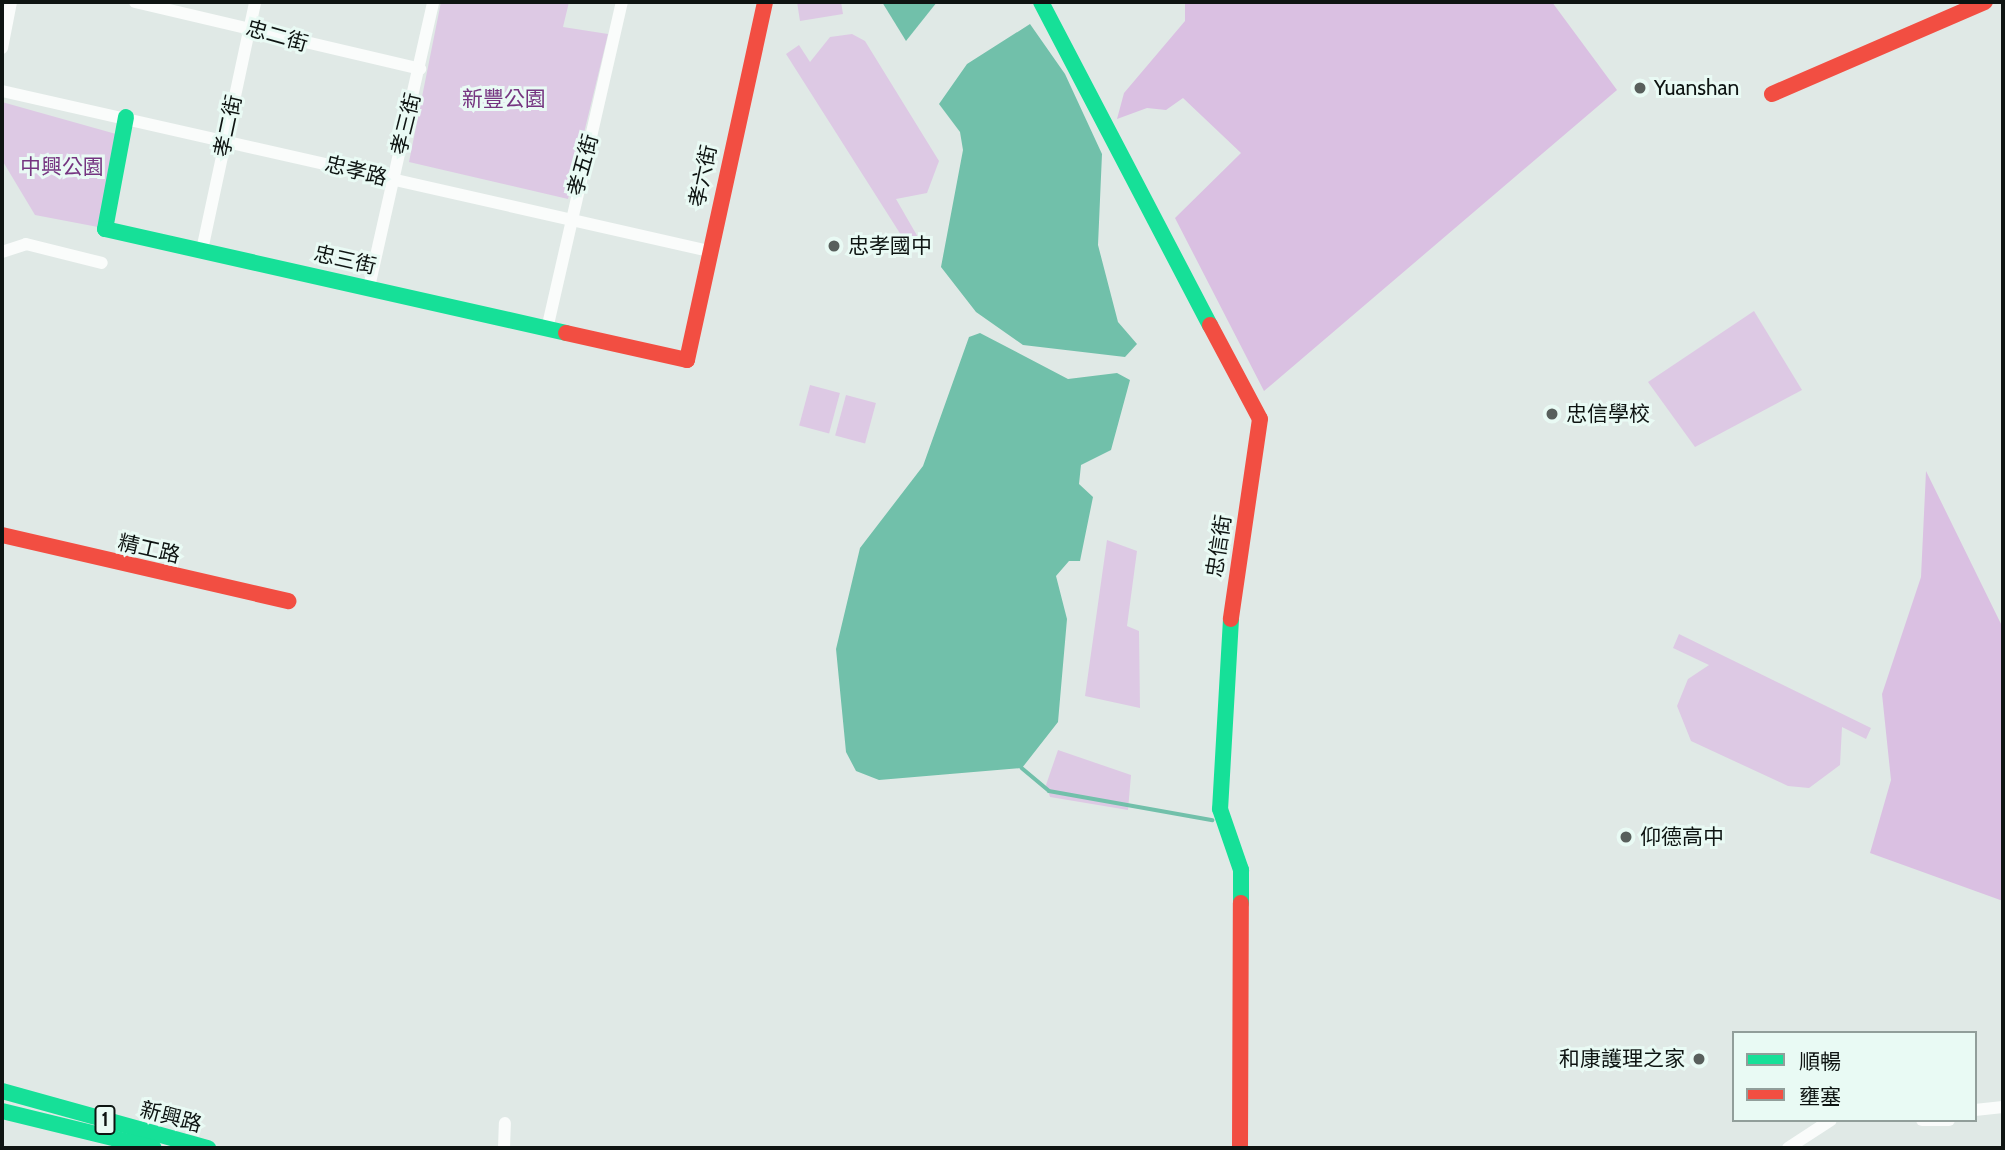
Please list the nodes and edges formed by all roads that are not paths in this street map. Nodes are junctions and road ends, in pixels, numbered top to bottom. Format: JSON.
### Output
{"nodes":[{"id":1,"x":11,"y":2,"type":"edge"},
{"id":2,"x":135,"y":2,"type":"edge"},
{"id":3,"x":255,"y":2,"type":"edge"},
{"id":4,"x":433,"y":2,"type":"edge"},
{"id":5,"x":622,"y":2,"type":"edge"},
{"id":6,"x":765,"y":2,"type":"edge"},
{"id":7,"x":1041,"y":2,"type":"edge"},
{"id":8,"x":1985,"y":2,"type":"edge"},
{"id":9,"x":248,"y":26,"type":"junction"},
{"id":10,"x":2,"y":48,"type":"edge"},
{"id":11,"x":420,"y":69,"type":"junction"},
{"id":12,"x":2,"y":91,"type":"edge"},
{"id":13,"x":1772,"y":94,"type":"dead end"},
{"id":14,"x":126,"y":117,"type":"junction"},
{"id":15,"x":225,"y":140,"type":"junction"},
{"id":16,"x":391,"y":180,"type":"junction"},
{"id":17,"x":569,"y":218,"type":"junction"},
{"id":18,"x":202,"y":250,"type":"junction"},
{"id":19,"x":709,"y":251,"type":"junction"},
{"id":20,"x":2,"y":252,"type":"edge"},
{"id":21,"x":102,"y":263,"type":"dead end"},
{"id":22,"x":369,"y":287,"type":"junction"},
{"id":23,"x":547,"y":329,"type":"junction"},
{"id":24,"x":687,"y":360,"type":"joint"},
{"id":25,"x":2,"y":535,"type":"edge"},
{"id":26,"x":288,"y":601,"type":"dead end"},
{"id":27,"x":2,"y":1091,"type":"edge"},
{"id":28,"x":2003,"y":1107,"type":"edge"},
{"id":29,"x":1977,"y":1110,"type":"edge"},
{"id":30,"x":2,"y":1111,"type":"edge"},
{"id":31,"x":1828,"y":1122,"type":"edge"},
{"id":32,"x":505,"y":1124,"type":"dead end"},
{"id":33,"x":154,"y":1148,"type":"edge"},
{"id":34,"x":208,"y":1148,"type":"edge"},
{"id":35,"x":504,"y":1148,"type":"edge"},
{"id":36,"x":1240,"y":1148,"type":"edge"},
{"id":37,"x":1788,"y":1148,"type":"edge"}],
"edges":[{"from":1,"to":10,"type":"street"},
{"from":2,"to":9,"type":"street","name":"忠二街"},
{"from":3,"to":9,"type":"street","name":"孝二街"},
{"from":4,"to":11,"type":"street","name":"孝三街"},
{"from":5,"to":17,"type":"street","name":"孝五街"},
{"from":6,"to":19,"type":"street","name":"孝六街"},
{"from":7,"to":36,"type":"street","name":"忠信街"},
{"from":8,"to":13,"type":"street"},
{"from":9,"to":11,"type":"street","name":"忠二街"},
{"from":9,"to":15,"type":"street","name":"孝二街"},
{"from":11,"to":16,"type":"street","name":"孝三街"},
{"from":12,"to":14,"type":"street","name":"忠孝路"},
{"from":14,"to":15,"type":"street","name":"忠孝路"},
{"from":14,"to":18,"type":"street","name":"忠三街"},
{"from":15,"to":16,"type":"street","name":"忠孝路"},
{"from":15,"to":18,"type":"street","name":"孝二街"},
{"from":16,"to":17,"type":"street","name":"忠孝路"},
{"from":16,"to":22,"type":"street","name":"孝三街"},
{"from":17,"to":19,"type":"street","name":"忠孝路"},
{"from":17,"to":23,"type":"street","name":"孝五街"},
{"from":18,"to":22,"type":"street","name":"忠三街"},
{"from":19,"to":24,"type":"street","name":"孝六街"},
{"from":20,"to":21,"type":"street"},
{"from":22,"to":23,"type":"street","name":"忠三街"},
{"from":23,"to":24,"type":"street","name":"忠三街"},
{"from":25,"to":26,"type":"street","name":"精工路"},
{"from":27,"to":34,"type":"street","name":"新興路","number":"1"},
{"from":28,"to":29,"type":"street"},
{"from":30,"to":33,"type":"street","name":"新興路","number":"1"},
{"from":31,"to":37,"type":"street"},
{"from":32,"to":35,"type":"street"}]}
